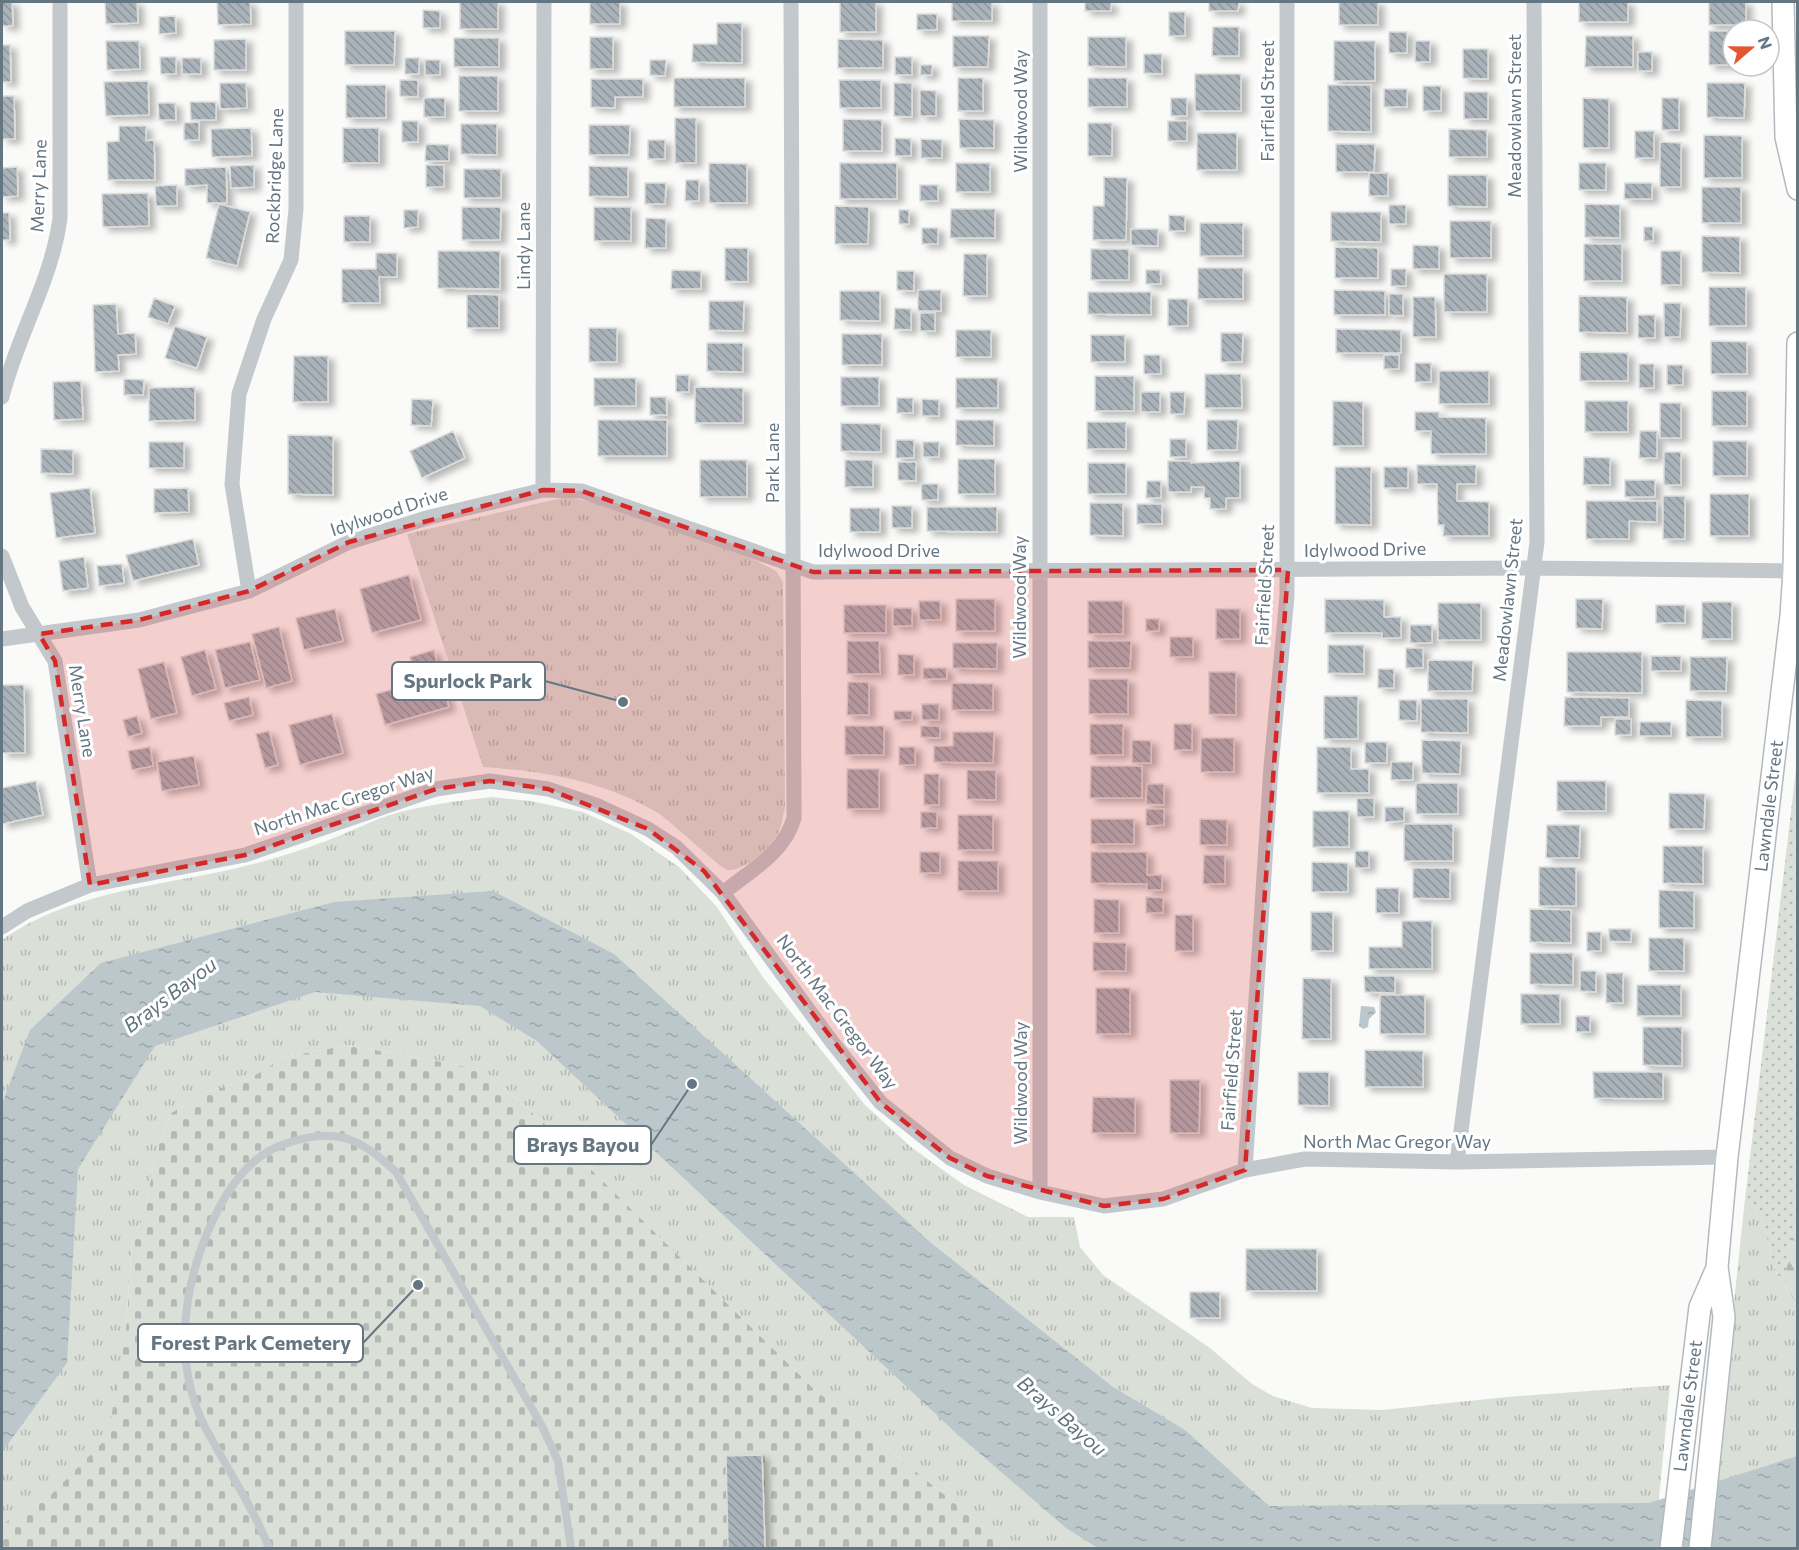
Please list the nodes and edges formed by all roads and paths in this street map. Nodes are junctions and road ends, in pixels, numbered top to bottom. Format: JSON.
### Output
{"nodes":[{"id":1,"x":60,"y":2,"type":"edge"},
{"id":2,"x":297,"y":2,"type":"edge"},
{"id":3,"x":544,"y":2,"type":"edge"},
{"id":4,"x":791,"y":2,"type":"edge"},
{"id":5,"x":1040,"y":2,"type":"edge"},
{"id":6,"x":1287,"y":2,"type":"edge"},
{"id":7,"x":1534,"y":2,"type":"edge"},
{"id":8,"x":1783,"y":2,"type":"edge"},
{"id":9,"x":1791,"y":39,"type":"edge"},
{"id":10,"x":1797,"y":189,"type":"edge"},
{"id":11,"x":1797,"y":343,"type":"edge"},
{"id":12,"x":2,"y":397,"type":"edge"},
{"id":13,"x":543,"y":490,"type":"junction"},
{"id":14,"x":2,"y":556,"type":"edge"},
{"id":15,"x":793,"y":565,"type":"junction"},
{"id":16,"x":1534,"y":568,"type":"junction"},
{"id":17,"x":1040,"y":570,"type":"junction"},
{"id":18,"x":1288,"y":570,"type":"junction"},
{"id":19,"x":1794,"y":571,"type":"junction"},
{"id":20,"x":249,"y":591,"type":"junction"},
{"id":21,"x":39,"y":634,"type":"junction"},
{"id":22,"x":2,"y":639,"type":"edge"},
{"id":23,"x":90,"y":885,"type":"junction"},
{"id":24,"x":723,"y":893,"type":"junction"},
{"id":25,"x":2,"y":927,"type":"edge"},
{"id":26,"x":1727,"y":1157,"type":"junction"},
{"id":27,"x":1457,"y":1162,"type":"junction"},
{"id":28,"x":1245,"y":1170,"type":"junction"},
{"id":29,"x":1040,"y":1192,"type":"junction"},
{"id":30,"x":1717,"y":1267,"type":"junction"},
{"id":31,"x":269,"y":1548,"type":"edge"},
{"id":32,"x":571,"y":1548,"type":"edge"},
{"id":33,"x":1671,"y":1548,"type":"edge"},
{"id":34,"x":1700,"y":1548,"type":"edge"}],
"edges":[{"from":1,"to":12,"type":"street","name":"Merry Lane"},
{"from":2,"to":20,"type":"street","name":"Rockbridge Lane"},
{"from":3,"to":13,"type":"street","name":"Lindy Lane"},
{"from":4,"to":15,"type":"street","name":"Park Lane"},
{"from":5,"to":17,"type":"street","name":"Wildwood Way"},
{"from":6,"to":18,"type":"street","name":"Fairfield Street"},
{"from":7,"to":16,"type":"street","name":"Meadowlawn Street"},
{"from":8,"to":9,"type":"main road"},
{"from":9,"to":10,"type":"main road"},
{"from":11,"to":19,"type":"main road","name":"Lawndale Street"},
{"from":13,"to":15,"type":"street","name":"Idylwood Drive"},
{"from":13,"to":20,"type":"street","name":"Idylwood Drive"},
{"from":14,"to":21,"type":"street","name":"Merry Lane"},
{"from":15,"to":17,"type":"street","name":"Idylwood Drive"},
{"from":15,"to":24,"type":"street","name":"Park Lane"},
{"from":16,"to":18,"type":"street","name":"Idylwood Drive"},
{"from":16,"to":19,"type":"street","name":"Idylwood Drive"},
{"from":16,"to":27,"type":"street","name":"Meadowlawn Street"},
{"from":17,"to":18,"type":"street","name":"Idylwood Drive"},
{"from":17,"to":29,"type":"street","name":"Wildwood Way"},
{"from":18,"to":28,"type":"street","name":"Fairfield Street"},
{"from":19,"to":26,"type":"main road","name":"Lawndale Street"},
{"from":20,"to":21,"type":"street","name":"Idylwood Drive"},
{"from":21,"to":22,"type":"street","name":"Idylwood Drive"},
{"from":21,"to":23,"type":"street","name":"Merry Lane"},
{"from":23,"to":24,"type":"street","name":"North Mac Gregor Way"},
{"from":23,"to":25,"type":"street","name":"North Mac Gregor Way"},
{"from":24,"to":29,"type":"street","name":"North Mac Gregor Way"},
{"from":26,"to":27,"type":"street","name":"North Mac Gregor Way"},
{"from":26,"to":30,"type":"main road","name":"Lawndale Street"},
{"from":27,"to":28,"type":"street","name":"North Mac Gregor Way"},
{"from":28,"to":29,"type":"street","name":"North Mac Gregor Way"},
{"from":30,"to":33,"type":"main road","name":"Lawndale Street"},
{"from":30,"to":34,"type":"main road","name":"Lawndale Street"},
{"from":31,"to":32,"type":"lane"}]}
